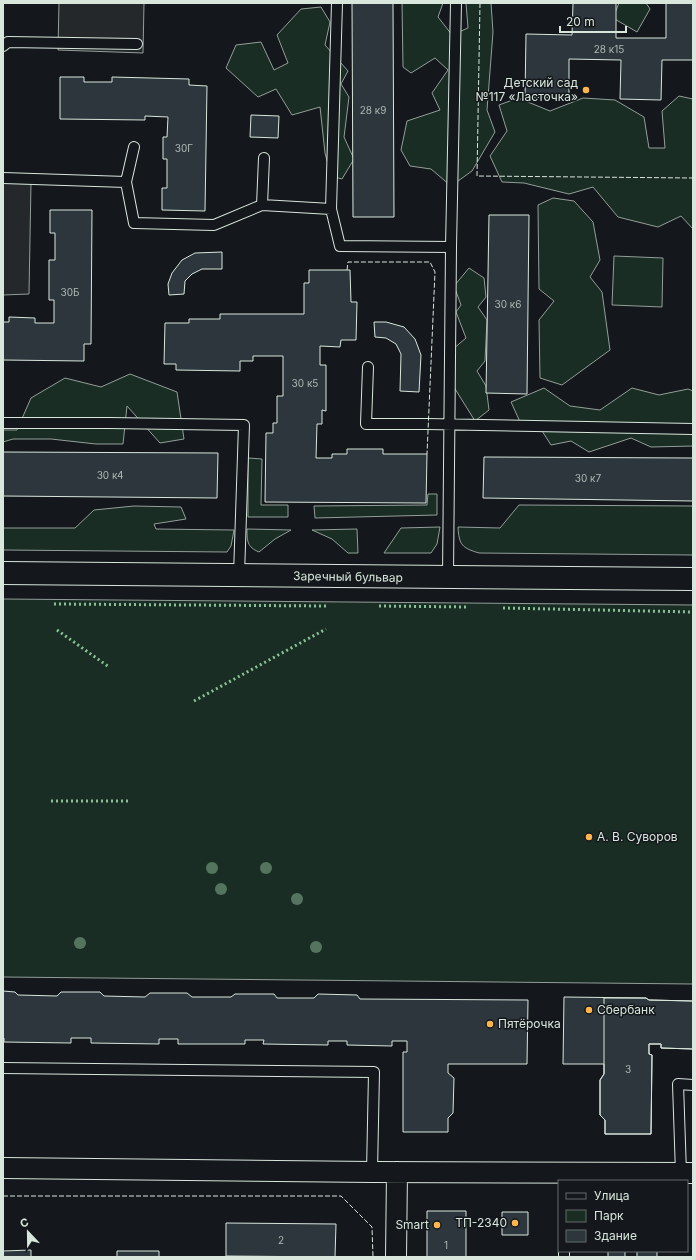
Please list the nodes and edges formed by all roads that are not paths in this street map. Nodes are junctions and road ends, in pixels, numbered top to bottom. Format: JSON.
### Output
{"nodes":[{"id":1,"x":336,"y":3,"type":"edge"},
{"id":2,"x":456,"y":3,"type":"edge"},
{"id":3,"x":137,"y":44,"type":"dead end"},
{"id":4,"x":3,"y":46,"type":"edge"},
{"id":5,"x":134,"y":147,"type":"dead end"},
{"id":6,"x":264,"y":158,"type":"dead end"},
{"id":7,"x":3,"y":178,"type":"edge"},
{"id":8,"x":126,"y":182,"type":"junction"},
{"id":9,"x":262,"y":205,"type":"junction"},
{"id":10,"x":331,"y":209,"type":"junction"},
{"id":11,"x":451,"y":247,"type":"junction"},
{"id":12,"x":368,"y":367,"type":"dead end"},
{"id":13,"x":3,"y":423,"type":"edge"},
{"id":14,"x":449,"y":425,"type":"junction"},
{"id":15,"x":693,"y":429,"type":"edge"},
{"id":16,"x":3,"y":573,"type":"edge"},
{"id":17,"x":239,"y":576,"type":"junction"},
{"id":18,"x":448,"y":577,"type":"junction"},
{"id":19,"x":693,"y":579,"type":"edge"},
{"id":20,"x":3,"y":1068,"type":"edge"},
{"id":21,"x":693,"y":1084,"type":"edge"},
{"id":22,"x":3,"y":1168,"type":"edge"},
{"id":23,"x":372,"y":1172,"type":"junction"},
{"id":24,"x":397,"y":1172,"type":"junction"},
{"id":25,"x":687,"y":1173,"type":"edge"},
{"id":26,"x":564,"y":1177,"type":"edge"},
{"id":27,"x":396,"y":1257,"type":"edge"}],
"edges":[{"from":1,"to":10,"type":"lane"},
{"from":2,"to":11,"type":"lane"},
{"from":3,"to":4,"type":"lane"},
{"from":5,"to":8,"type":"lane"},
{"from":6,"to":9,"type":"lane"},
{"from":7,"to":8,"type":"lane"},
{"from":8,"to":9,"type":"lane"},
{"from":9,"to":10,"type":"lane"},
{"from":10,"to":11,"type":"lane"},
{"from":11,"to":14,"type":"lane"},
{"from":12,"to":14,"type":"lane"},
{"from":13,"to":17,"type":"lane"},
{"from":14,"to":15,"type":"lane"},
{"from":14,"to":18,"type":"lane"},
{"from":16,"to":17,"type":"street","name":"Заречный бульвар"},
{"from":17,"to":18,"type":"street","name":"Заречный бульвар"},
{"from":18,"to":19,"type":"street","name":"Заречный бульвар"},
{"from":20,"to":23,"type":"lane"},
{"from":21,"to":25,"type":"lane"},
{"from":22,"to":23,"type":"street"},
{"from":23,"to":24,"type":"street"},
{"from":24,"to":26,"type":"street"},
{"from":24,"to":27,"type":"street"},
{"from":25,"to":26,"type":"street"}]}
